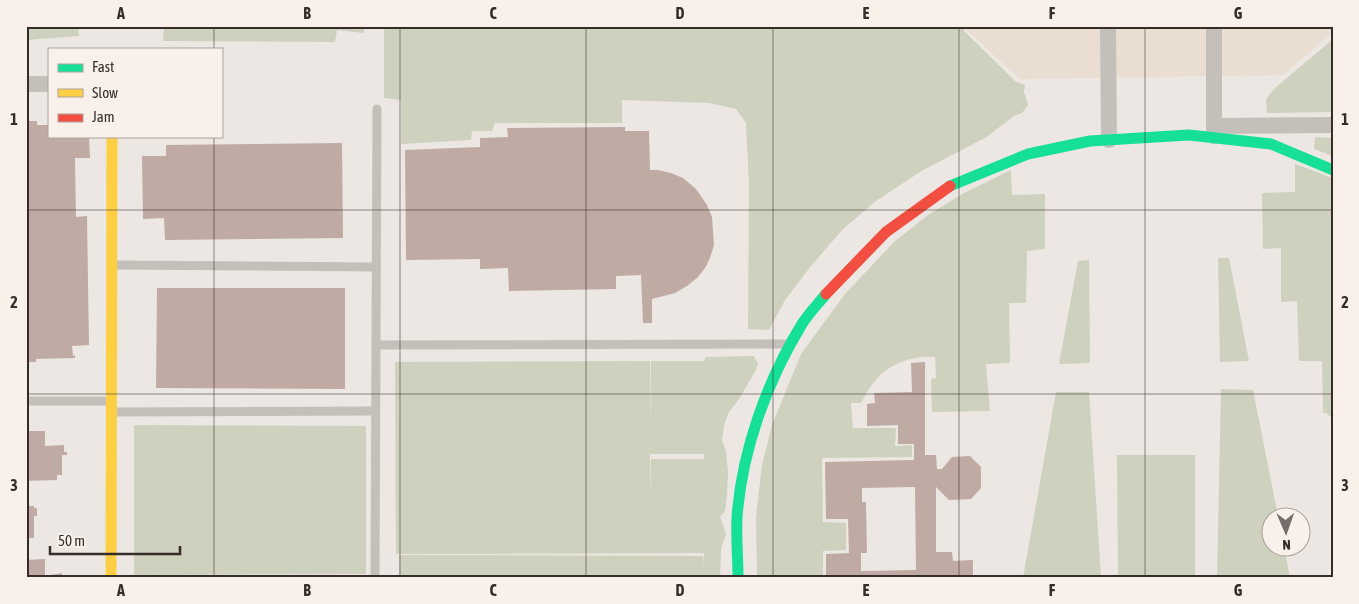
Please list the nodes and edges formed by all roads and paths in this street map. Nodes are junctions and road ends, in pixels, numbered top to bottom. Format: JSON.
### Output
{"nodes":[{"id":1,"x":1108,"y":26,"type":"edge"},
{"id":2,"x":1214,"y":26,"type":"edge"},
{"id":3,"x":26,"y":84,"type":"edge"},
{"id":4,"x":48,"y":84,"type":"edge"},
{"id":5,"x":377,"y":109,"type":"dead end"},
{"id":6,"x":1333,"y":125,"type":"edge"},
{"id":7,"x":1214,"y":132,"type":"junction"},
{"id":8,"x":112,"y":138,"type":"edge"},
{"id":9,"x":1109,"y":140,"type":"junction"},
{"id":10,"x":1333,"y":170,"type":"edge"},
{"id":11,"x":112,"y":265,"type":"junction"},
{"id":12,"x":376,"y":266,"type":"junction"},
{"id":13,"x":792,"y":344,"type":"junction"},
{"id":14,"x":376,"y":345,"type":"junction"},
{"id":15,"x":26,"y":401,"type":"edge"},
{"id":16,"x":112,"y":407,"type":"junction"},
{"id":17,"x":375,"y":412,"type":"junction"},
{"id":18,"x":111,"y":578,"type":"edge"},
{"id":19,"x":374,"y":578,"type":"edge"},
{"id":20,"x":738,"y":578,"type":"edge"}],
"edges":[{"from":1,"to":9,"type":"street"},
{"from":2,"to":7,"type":"street"},
{"from":3,"to":4,"type":"street"},
{"from":5,"to":12,"type":"lane"},
{"from":6,"to":7,"type":"street"},
{"from":7,"to":9,"type":"street"},
{"from":7,"to":10,"type":"street"},
{"from":8,"to":11,"type":"street"},
{"from":9,"to":13,"type":"street"},
{"from":11,"to":12,"type":"lane"},
{"from":11,"to":16,"type":"street"},
{"from":12,"to":14,"type":"lane"},
{"from":13,"to":14,"type":"lane"},
{"from":13,"to":20,"type":"street"},
{"from":14,"to":17,"type":"lane"},
{"from":15,"to":16,"type":"lane"},
{"from":16,"to":17,"type":"lane"},
{"from":16,"to":18,"type":"street"},
{"from":17,"to":19,"type":"lane"}]}
